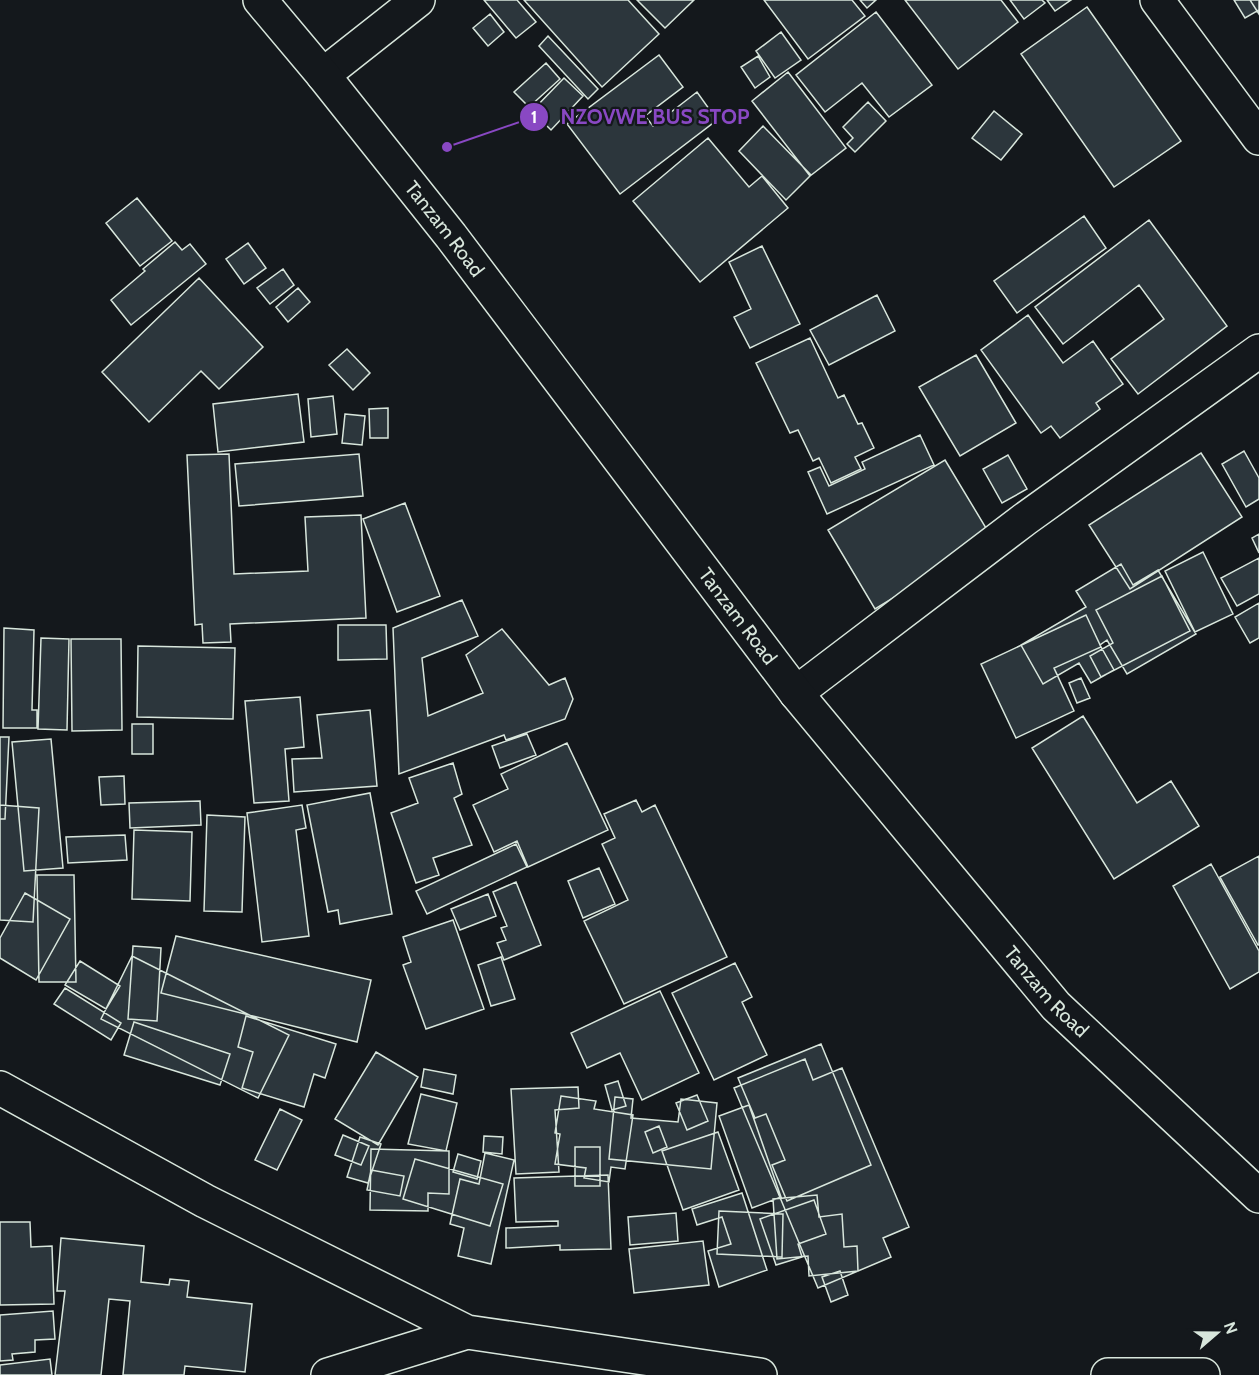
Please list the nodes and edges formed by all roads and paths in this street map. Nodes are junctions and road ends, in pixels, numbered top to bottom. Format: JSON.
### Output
{"nodes":[{"id":1,"x":260,"y":0,"type":"edge"},
{"id":2,"x":418,"y":0,"type":"edge"},
{"id":3,"x":1157,"y":0,"type":"edge"},
{"id":4,"x":323,"y":75,"type":"junction"},
{"id":5,"x":1259,"y":138,"type":"edge"},
{"id":6,"x":1259,"y":351,"type":"edge"},
{"id":7,"x":796,"y":693,"type":"junction"},
{"id":8,"x":0,"y":1088,"type":"edge"},
{"id":9,"x":1259,"y":1196,"type":"edge"},
{"id":10,"x":467,"y":1332,"type":"junction"},
{"id":11,"x":328,"y":1375,"type":"edge"},
{"id":12,"x":760,"y":1375,"type":"edge"},
{"id":13,"x":1108,"y":1375,"type":"edge"},
{"id":14,"x":1203,"y":1375,"type":"edge"}],
"edges":[{"from":1,"to":4,"type":"main road","name":"Tanzam Road"},
{"from":2,"to":4,"type":"main road"},
{"from":3,"to":5,"type":"main road"},
{"from":4,"to":7,"type":"main road","name":"Tanzam Road"},
{"from":6,"to":7,"type":"main road"},
{"from":7,"to":9,"type":"main road","name":"Tanzam Road"},
{"from":8,"to":10,"type":"main road"},
{"from":10,"to":11,"type":"main road"},
{"from":10,"to":12,"type":"main road"},
{"from":13,"to":14,"type":"main road"}]}
